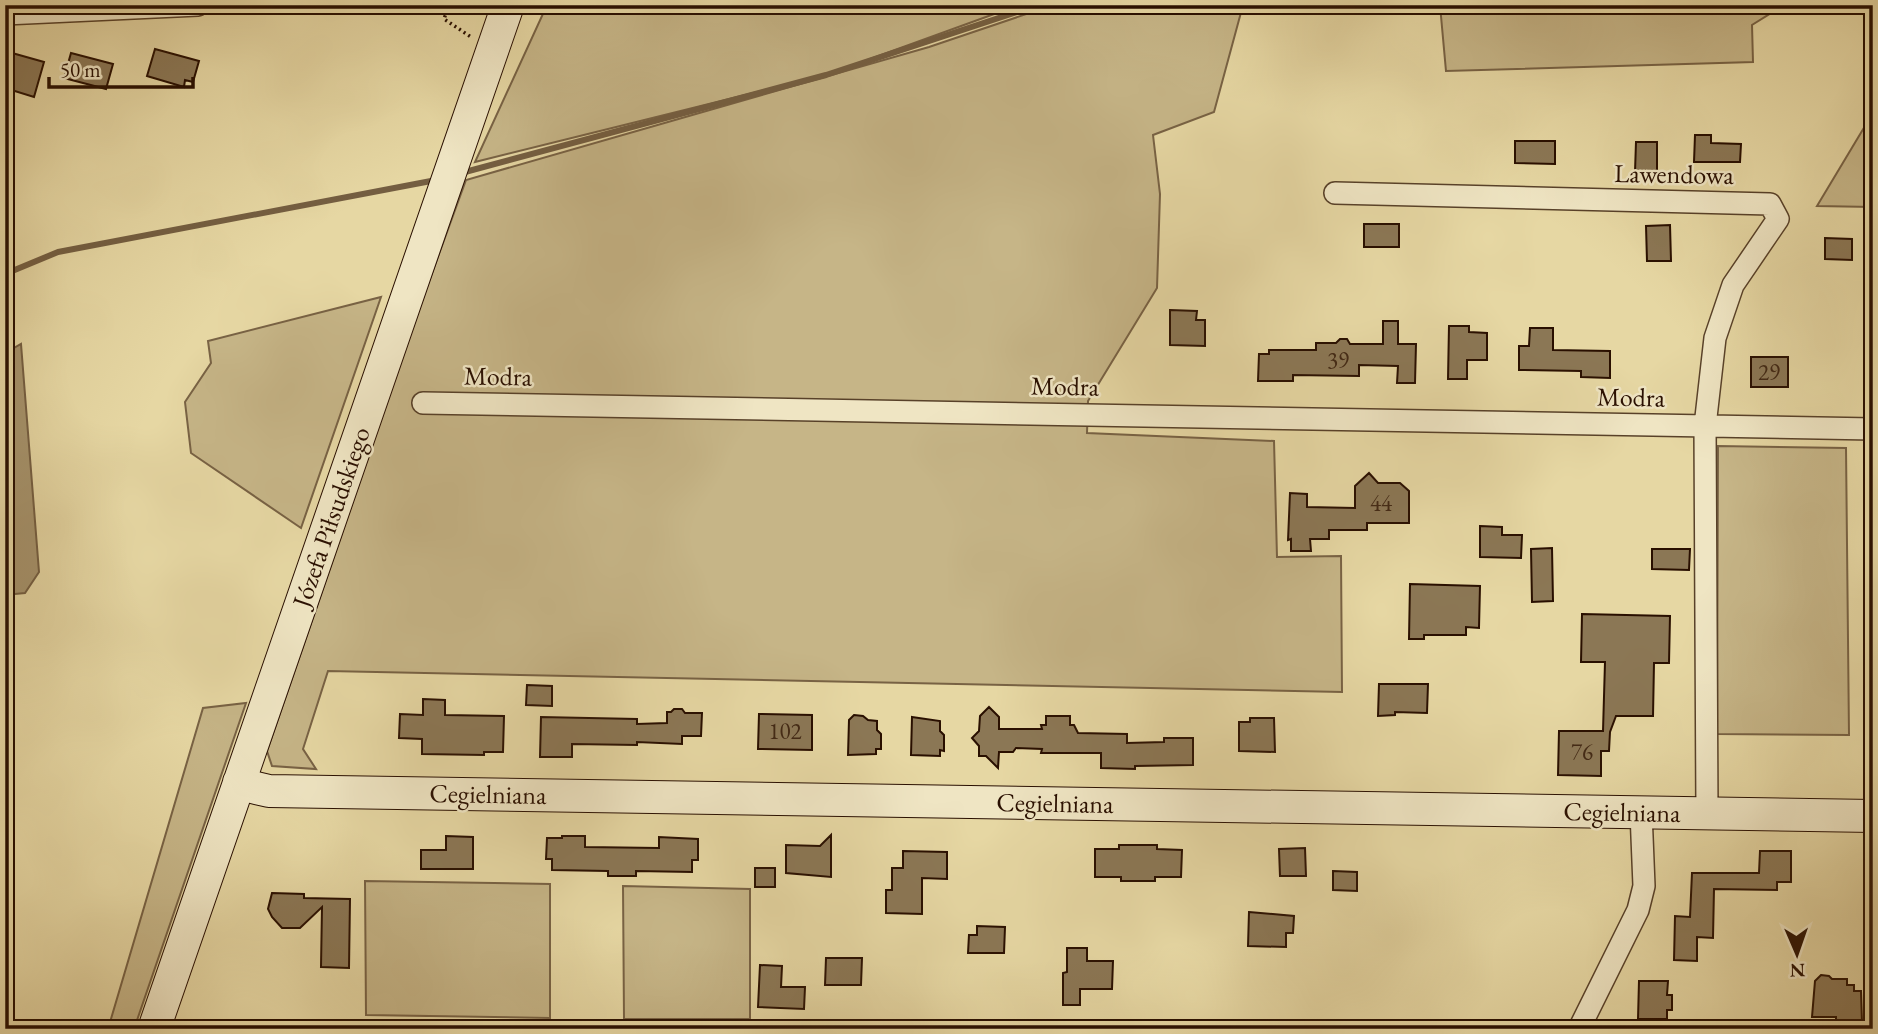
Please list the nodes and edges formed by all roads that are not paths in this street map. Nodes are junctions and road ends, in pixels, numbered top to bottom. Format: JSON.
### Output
{"nodes":[{"id":1,"x":198,"y":5,"type":"edge"},
{"id":2,"x":508,"y":5,"type":"edge"},
{"id":3,"x":152,"y":6,"type":"edge"},
{"id":4,"x":5,"y":14,"type":"edge"},
{"id":5,"x":1335,"y":193,"type":"dead end"},
{"id":6,"x":423,"y":403,"type":"dead end"},
{"id":7,"x":1705,"y":426,"type":"junction"},
{"id":8,"x":1873,"y":429,"type":"edge"},
{"id":9,"x":239,"y":782,"type":"junction"},
{"id":10,"x":1641,"y":812,"type":"junction"},
{"id":11,"x":1707,"y":813,"type":"junction"},
{"id":12,"x":1873,"y":816,"type":"edge"},
{"id":13,"x":160,"y":1027,"type":"edge"},
{"id":14,"x":1578,"y":1029,"type":"edge"}],
"edges":[{"from":1,"to":3,"type":"street"},
{"from":2,"to":9,"type":"street","name":"Józefa Piłsudskiego"},
{"from":3,"to":4,"type":"street"},
{"from":5,"to":7,"type":"street","name":"Lawendowa"},
{"from":6,"to":7,"type":"street","name":"Modra"},
{"from":7,"to":8,"type":"street","name":"Modra"},
{"from":7,"to":11,"type":"street"},
{"from":9,"to":10,"type":"street","name":"Cegielniana"},
{"from":9,"to":13,"type":"street","name":"Józefa Piłsudskiego"},
{"from":10,"to":11,"type":"street","name":"Cegielniana"},
{"from":10,"to":14,"type":"street"},
{"from":11,"to":12,"type":"street","name":"Cegielniana"}]}
